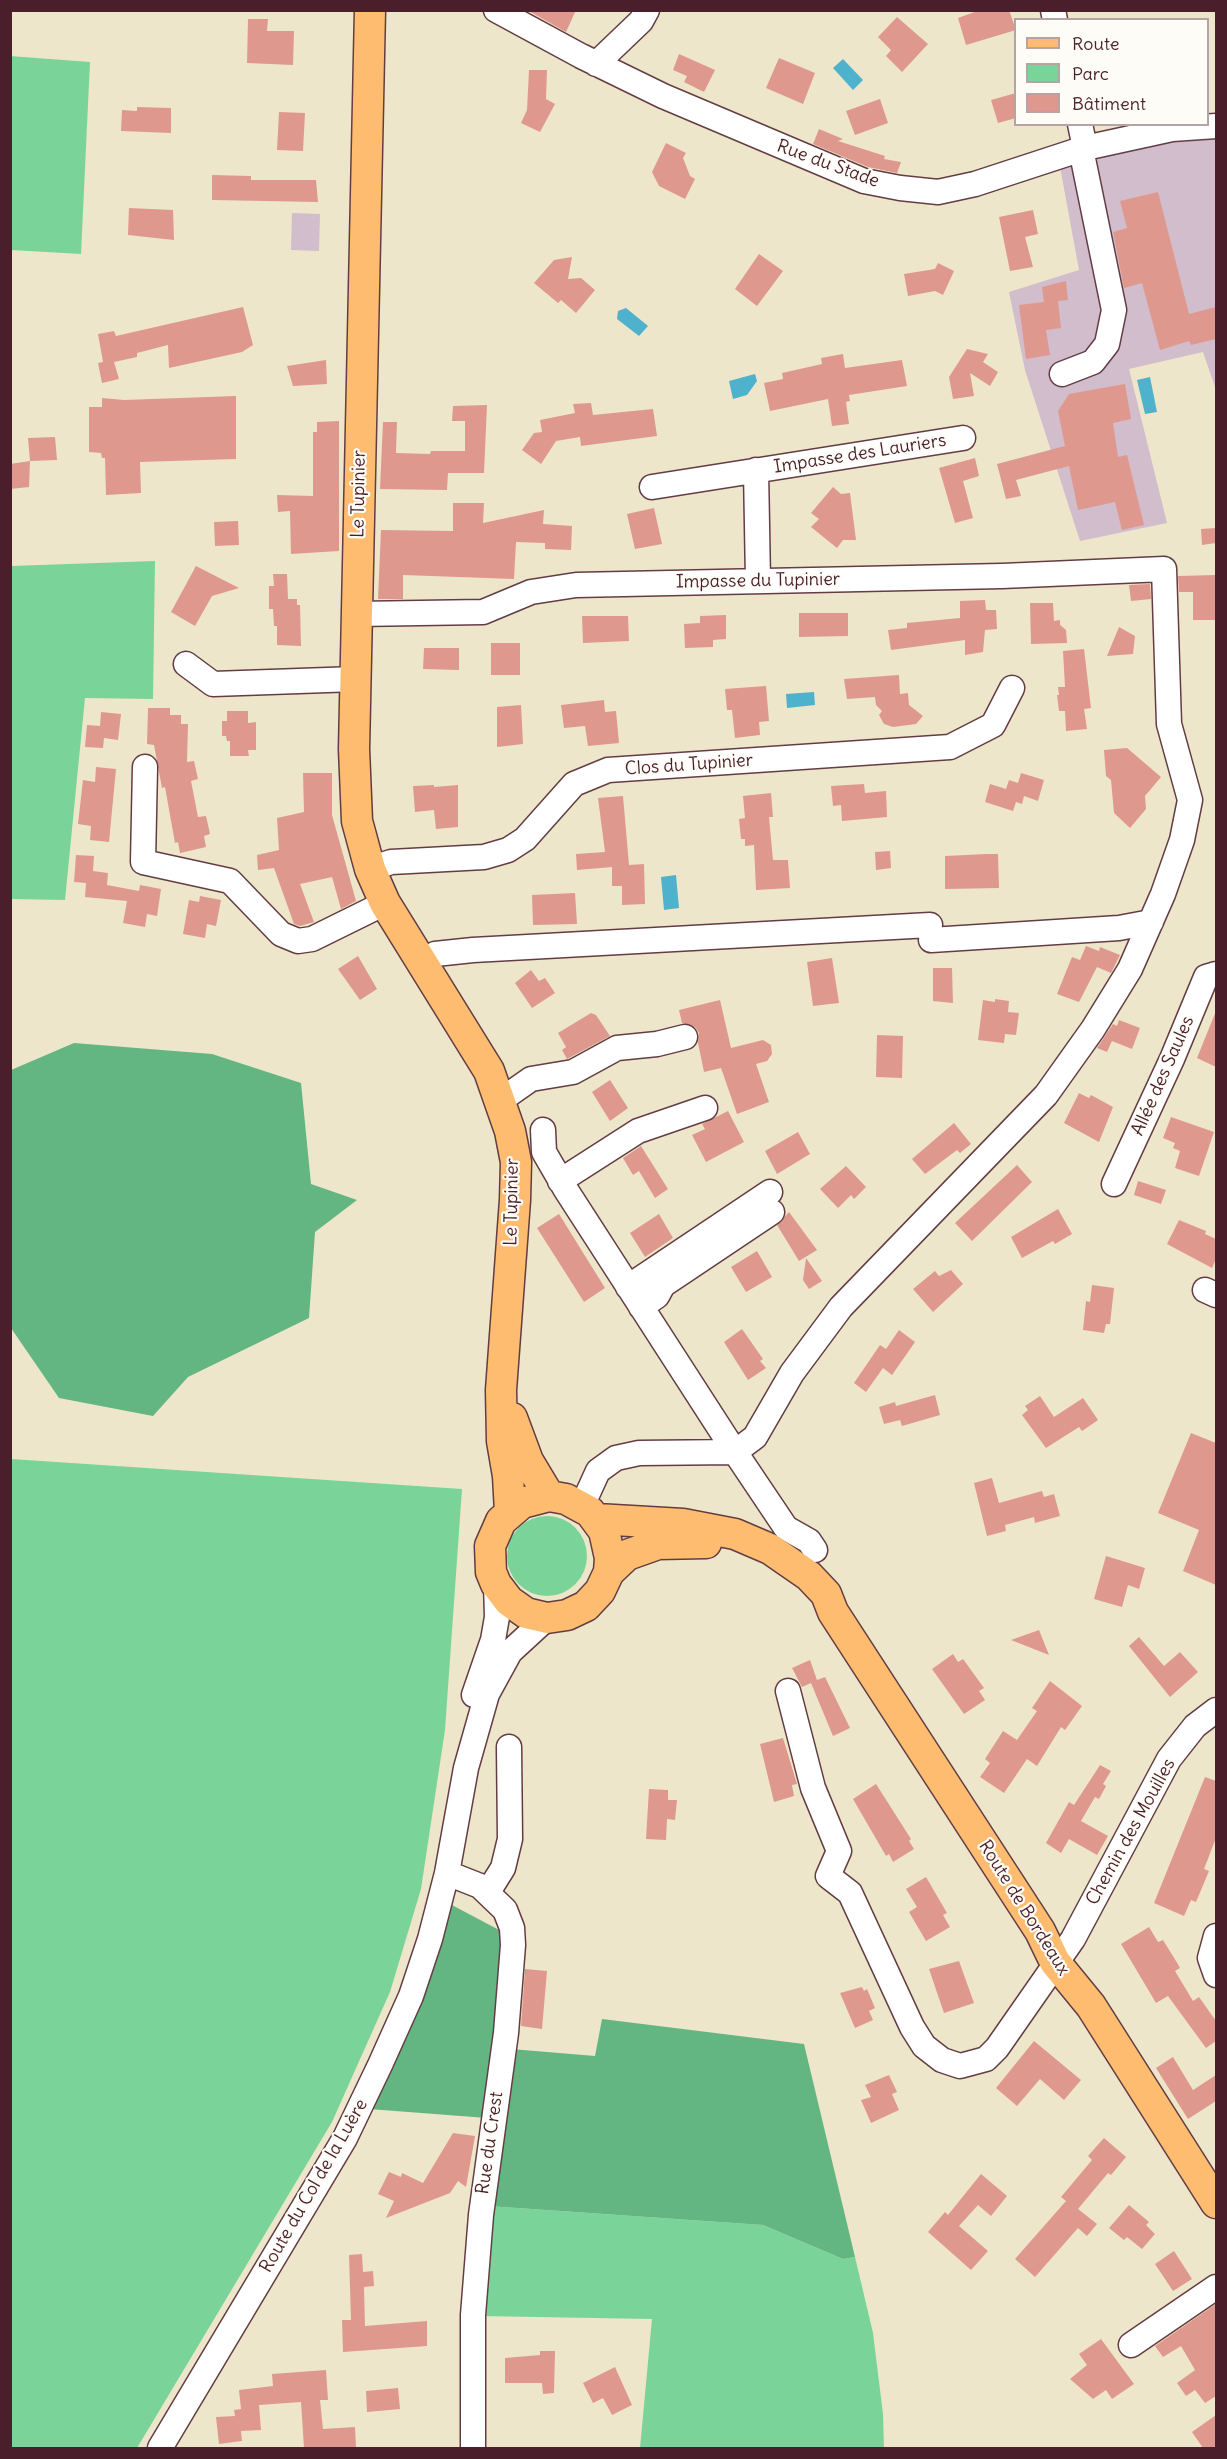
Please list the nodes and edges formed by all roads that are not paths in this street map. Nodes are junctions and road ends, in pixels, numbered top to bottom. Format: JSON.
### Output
{"nodes":[{"id":1,"x":370,"y":10,"type":"edge"},
{"id":2,"x":496,"y":10,"type":"edge"},
{"id":3,"x":647,"y":10,"type":"edge"},
{"id":4,"x":596,"y":63,"type":"junction"},
{"id":5,"x":1216,"y":126,"type":"edge"},
{"id":6,"x":1082,"y":140,"type":"edge"},
{"id":7,"x":1062,"y":374,"type":"dead end"},
{"id":8,"x":963,"y":438,"type":"dead end"},
{"id":9,"x":756,"y":470,"type":"junction"},
{"id":10,"x":652,"y":487,"type":"dead end"},
{"id":11,"x":759,"y":581,"type":"junction"},
{"id":12,"x":357,"y":614,"type":"junction"},
{"id":13,"x":186,"y":664,"type":"dead end"},
{"id":14,"x":356,"y":679,"type":"junction"},
{"id":15,"x":1012,"y":688,"type":"dead end"},
{"id":16,"x":145,"y":767,"type":"dead end"},
{"id":17,"x":370,"y":868,"type":"junction"},
{"id":18,"x":385,"y":903,"type":"junction"},
{"id":19,"x":1151,"y":922,"type":"junction"},
{"id":20,"x":417,"y":955,"type":"junction"},
{"id":21,"x":1216,"y":974,"type":"edge"},
{"id":22,"x":685,"y":1037,"type":"dead end"},
{"id":23,"x":501,"y":1100,"type":"junction"},
{"id":24,"x":705,"y":1108,"type":"dead end"},
{"id":25,"x":543,"y":1130,"type":"dead end"},
{"id":26,"x":560,"y":1180,"type":"junction"},
{"id":27,"x":1114,"y":1184,"type":"dead end"},
{"id":28,"x":628,"y":1287,"type":"junction"},
{"id":29,"x":642,"y":1307,"type":"junction"},
{"id":30,"x":501,"y":1390,"type":"junction"},
{"id":31,"x":735,"y":1452,"type":"junction"},
{"id":32,"x":549,"y":1496,"type":"junction"},
{"id":33,"x":510,"y":1512,"type":"junction"},
{"id":34,"x":589,"y":1512,"type":"junction"},
{"id":35,"x":815,"y":1550,"type":"dead end"},
{"id":36,"x":609,"y":1572,"type":"junction"},
{"id":37,"x":496,"y":1584,"type":"junction"},
{"id":38,"x":833,"y":1612,"type":"junction"},
{"id":39,"x":547,"y":1618,"type":"junction"},
{"id":40,"x":788,"y":1691,"type":"dead end"},
{"id":41,"x":1216,"y":1710,"type":"edge"},
{"id":42,"x":509,"y":1747,"type":"dead end"},
{"id":43,"x":466,"y":1768,"type":"junction"},
{"id":44,"x":447,"y":1873,"type":"junction"},
{"id":45,"x":488,"y":1892,"type":"junction"},
{"id":46,"x":1216,"y":1936,"type":"edge"},
{"id":47,"x":1055,"y":1962,"type":"junction"},
{"id":48,"x":1216,"y":1975,"type":"edge"},
{"id":49,"x":1216,"y":2203,"type":"edge"},
{"id":50,"x":1216,"y":2287,"type":"edge"},
{"id":51,"x":1131,"y":2345,"type":"dead end"},
{"id":52,"x":160,"y":2448,"type":"edge"},
{"id":53,"x":473,"y":2448,"type":"edge"}],
"edges":[{"from":1,"to":12,"type":"main road","name":"Le Tupinier"},
{"from":2,"to":4,"type":"street","name":"Rue du Stade"},
{"from":3,"to":4,"type":"street"},
{"from":4,"to":6,"type":"street","name":"Rue du Stade"},
{"from":5,"to":6,"type":"street","name":"Rue du Stade"},
{"from":6,"to":7,"type":"street"},
{"from":8,"to":9,"type":"street","name":"Impasse des Lauriers"},
{"from":9,"to":10,"type":"street","name":"Impasse des Lauriers"},
{"from":9,"to":11,"type":"street","name":"Impasse des Lauriers"},
{"from":11,"to":12,"type":"street","name":"Impasse du Tupinier"},
{"from":11,"to":19,"type":"street","name":"Impasse du Tupinier"},
{"from":12,"to":14,"type":"main road","name":"Le Tupinier"},
{"from":13,"to":14,"type":"street"},
{"from":14,"to":17,"type":"main road","name":"Le Tupinier"},
{"from":15,"to":17,"type":"street","name":"Clos du Tupinier"},
{"from":16,"to":18,"type":"street"},
{"from":17,"to":18,"type":"main road","name":"Le Tupinier"},
{"from":18,"to":20,"type":"main road","name":"Le Tupinier"},
{"from":19,"to":20,"type":"street"},
{"from":19,"to":31,"type":"street"},
{"from":20,"to":23,"type":"main road","name":"Le Tupinier"},
{"from":21,"to":27,"type":"street","name":"Allée des Saules"},
{"from":22,"to":23,"type":"street"},
{"from":23,"to":30,"type":"main road","name":"Le Tupinier"},
{"from":24,"to":26,"type":"street"},
{"from":25,"to":26,"type":"street","name":"Le Tupinier"},
{"from":26,"to":28,"type":"street","name":"Le Tupinier"},
{"from":28,"to":29,"type":"street","name":"Le Tupinier"},
{"from":28,"to":29,"type":"street"},
{"from":29,"to":31,"type":"street","name":"Le Tupinier"},
{"from":30,"to":32,"type":"main road"},
{"from":30,"to":33,"type":"main road","name":"Le Tupinier"},
{"from":31,"to":34,"type":"street"},
{"from":31,"to":35,"type":"street","name":"Le Tupinier"},
{"from":32,"to":33,"type":"main road"},
{"from":32,"to":34,"type":"main road"},
{"from":33,"to":37,"type":"main road"},
{"from":34,"to":36,"type":"main road"},
{"from":34,"to":38,"type":"main road","name":"Route de Bordeaux"},
{"from":36,"to":38,"type":"main road","name":"Route de Bordeaux"},
{"from":36,"to":39,"type":"main road"},
{"from":37,"to":39,"type":"main road"},
{"from":37,"to":43,"type":"street","name":"Route du Col de la Luère"},
{"from":38,"to":47,"type":"main road","name":"Route de Bordeaux"},
{"from":39,"to":43,"type":"street","name":"Route du Col de la Luère"},
{"from":40,"to":47,"type":"street","name":"Chemin des Mouilles"},
{"from":41,"to":47,"type":"street","name":"Chemin des Mouilles"},
{"from":42,"to":45,"type":"street"},
{"from":43,"to":44,"type":"street","name":"Route du Col de la Luère"},
{"from":44,"to":45,"type":"street","name":"Rue du Crest"},
{"from":44,"to":52,"type":"street","name":"Route du Col de la Luère"},
{"from":45,"to":53,"type":"street","name":"Rue du Crest"},
{"from":46,"to":48,"type":"street"},
{"from":47,"to":49,"type":"main road","name":"Route de Bordeaux"},
{"from":50,"to":51,"type":"street"}]}
